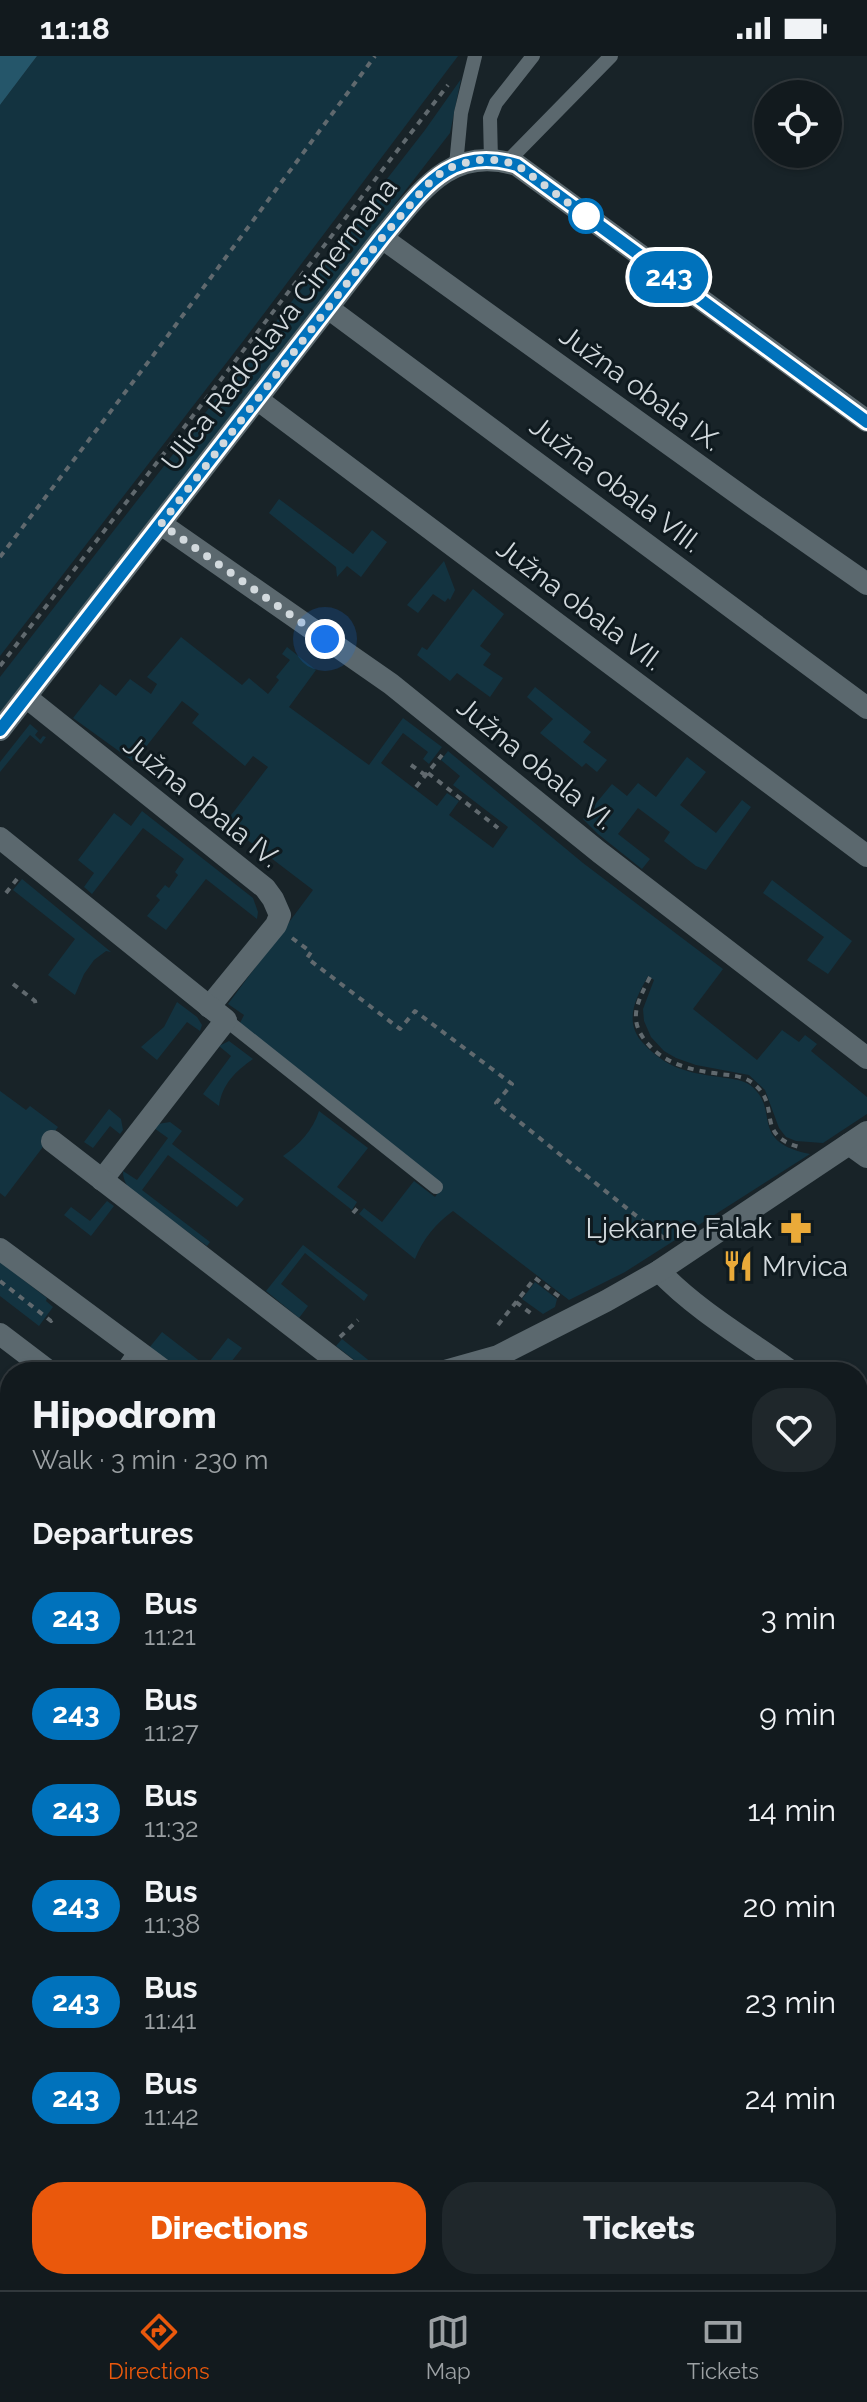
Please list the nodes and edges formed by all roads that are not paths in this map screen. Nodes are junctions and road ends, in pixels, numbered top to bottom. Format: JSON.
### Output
{"nodes":[{"id":1,"x":475,"y":56,"type":"edge"},
{"id":2,"x":533,"y":56,"type":"edge"},
{"id":3,"x":611,"y":56,"type":"edge"},
{"id":4,"x":499,"y":161,"type":"junction"},
{"id":5,"x":456,"y":165,"type":"junction"},
{"id":6,"x":382,"y":238,"type":"junction"},
{"id":7,"x":328,"y":308,"type":"junction"},
{"id":8,"x":257,"y":399,"type":"junction"},
{"id":9,"x":867,"y":421,"type":"edge"},
{"id":10,"x":161,"y":524,"type":"junction"},
{"id":11,"x":867,"y":584,"type":"edge"},
{"id":12,"x":26,"y":697,"type":"junction"},
{"id":13,"x":867,"y":708,"type":"edge"},
{"id":14,"x":0,"y":730,"type":"edge"},
{"id":15,"x":0,"y":838,"type":"edge"},
{"id":16,"x":867,"y":856,"type":"edge"},
{"id":17,"x":218,"y":1014,"type":"junction"},
{"id":18,"x":867,"y":1058,"type":"edge"},
{"id":19,"x":52,"y":1141,"type":"dead end"},
{"id":20,"x":861,"y":1144,"type":"edge"},
{"id":21,"x":102,"y":1180,"type":"junction"},
{"id":22,"x":436,"y":1187,"type":"dead end"},
{"id":23,"x":0,"y":1249,"type":"edge"},
{"id":24,"x":659,"y":1271,"type":"junction"},
{"id":25,"x":0,"y":1334,"type":"edge"},
{"id":26,"x":136,"y":1350,"type":"junction"},
{"id":27,"x":37,"y":1362,"type":"edge"},
{"id":28,"x":128,"y":1362,"type":"edge"},
{"id":29,"x":152,"y":1362,"type":"edge"},
{"id":30,"x":338,"y":1362,"type":"edge"},
{"id":31,"x":487,"y":1362,"type":"edge"},
{"id":32,"x":778,"y":1362,"type":"edge"}],
"edges":[{"from":1,"to":5,"type":"lane"},
{"from":2,"to":4,"type":"lane"},
{"from":3,"to":4,"type":"lane"},
{"from":4,"to":5,"type":"street","name":"Ulica Radoslava Cimermana"},
{"from":4,"to":9,"type":"street"},
{"from":5,"to":6,"type":"street","name":"Ulica Radoslava Cimermana"},
{"from":6,"to":7,"type":"street","name":"Ulica Radoslava Cimermana"},
{"from":6,"to":11,"type":"street","name":"Južna obala IX."},
{"from":7,"to":8,"type":"street","name":"Ulica Radoslava Cimermana"},
{"from":7,"to":13,"type":"street","name":"Južna obala VIII."},
{"from":8,"to":10,"type":"street","name":"Ulica Radoslava Cimermana"},
{"from":8,"to":16,"type":"street","name":"Južna obala VII."},
{"from":10,"to":12,"type":"street","name":"Ulica Radoslava Cimermana"},
{"from":10,"to":18,"type":"street","name":"Južna obala VI."},
{"from":12,"to":14,"type":"street","name":"Ulica Radoslava Cimermana"},
{"from":12,"to":17,"type":"street","name":"Južna obala IV."},
{"from":15,"to":17,"type":"street"},
{"from":17,"to":21,"type":"street"},
{"from":17,"to":22,"type":"lane"},
{"from":19,"to":21,"type":"street"},
{"from":20,"to":24,"type":"street"},
{"from":21,"to":30,"type":"street"},
{"from":23,"to":26,"type":"street"},
{"from":24,"to":31,"type":"street"},
{"from":24,"to":32,"type":"street"},
{"from":25,"to":27,"type":"street"},
{"from":26,"to":28,"type":"lane"},
{"from":26,"to":29,"type":"street"}]}
